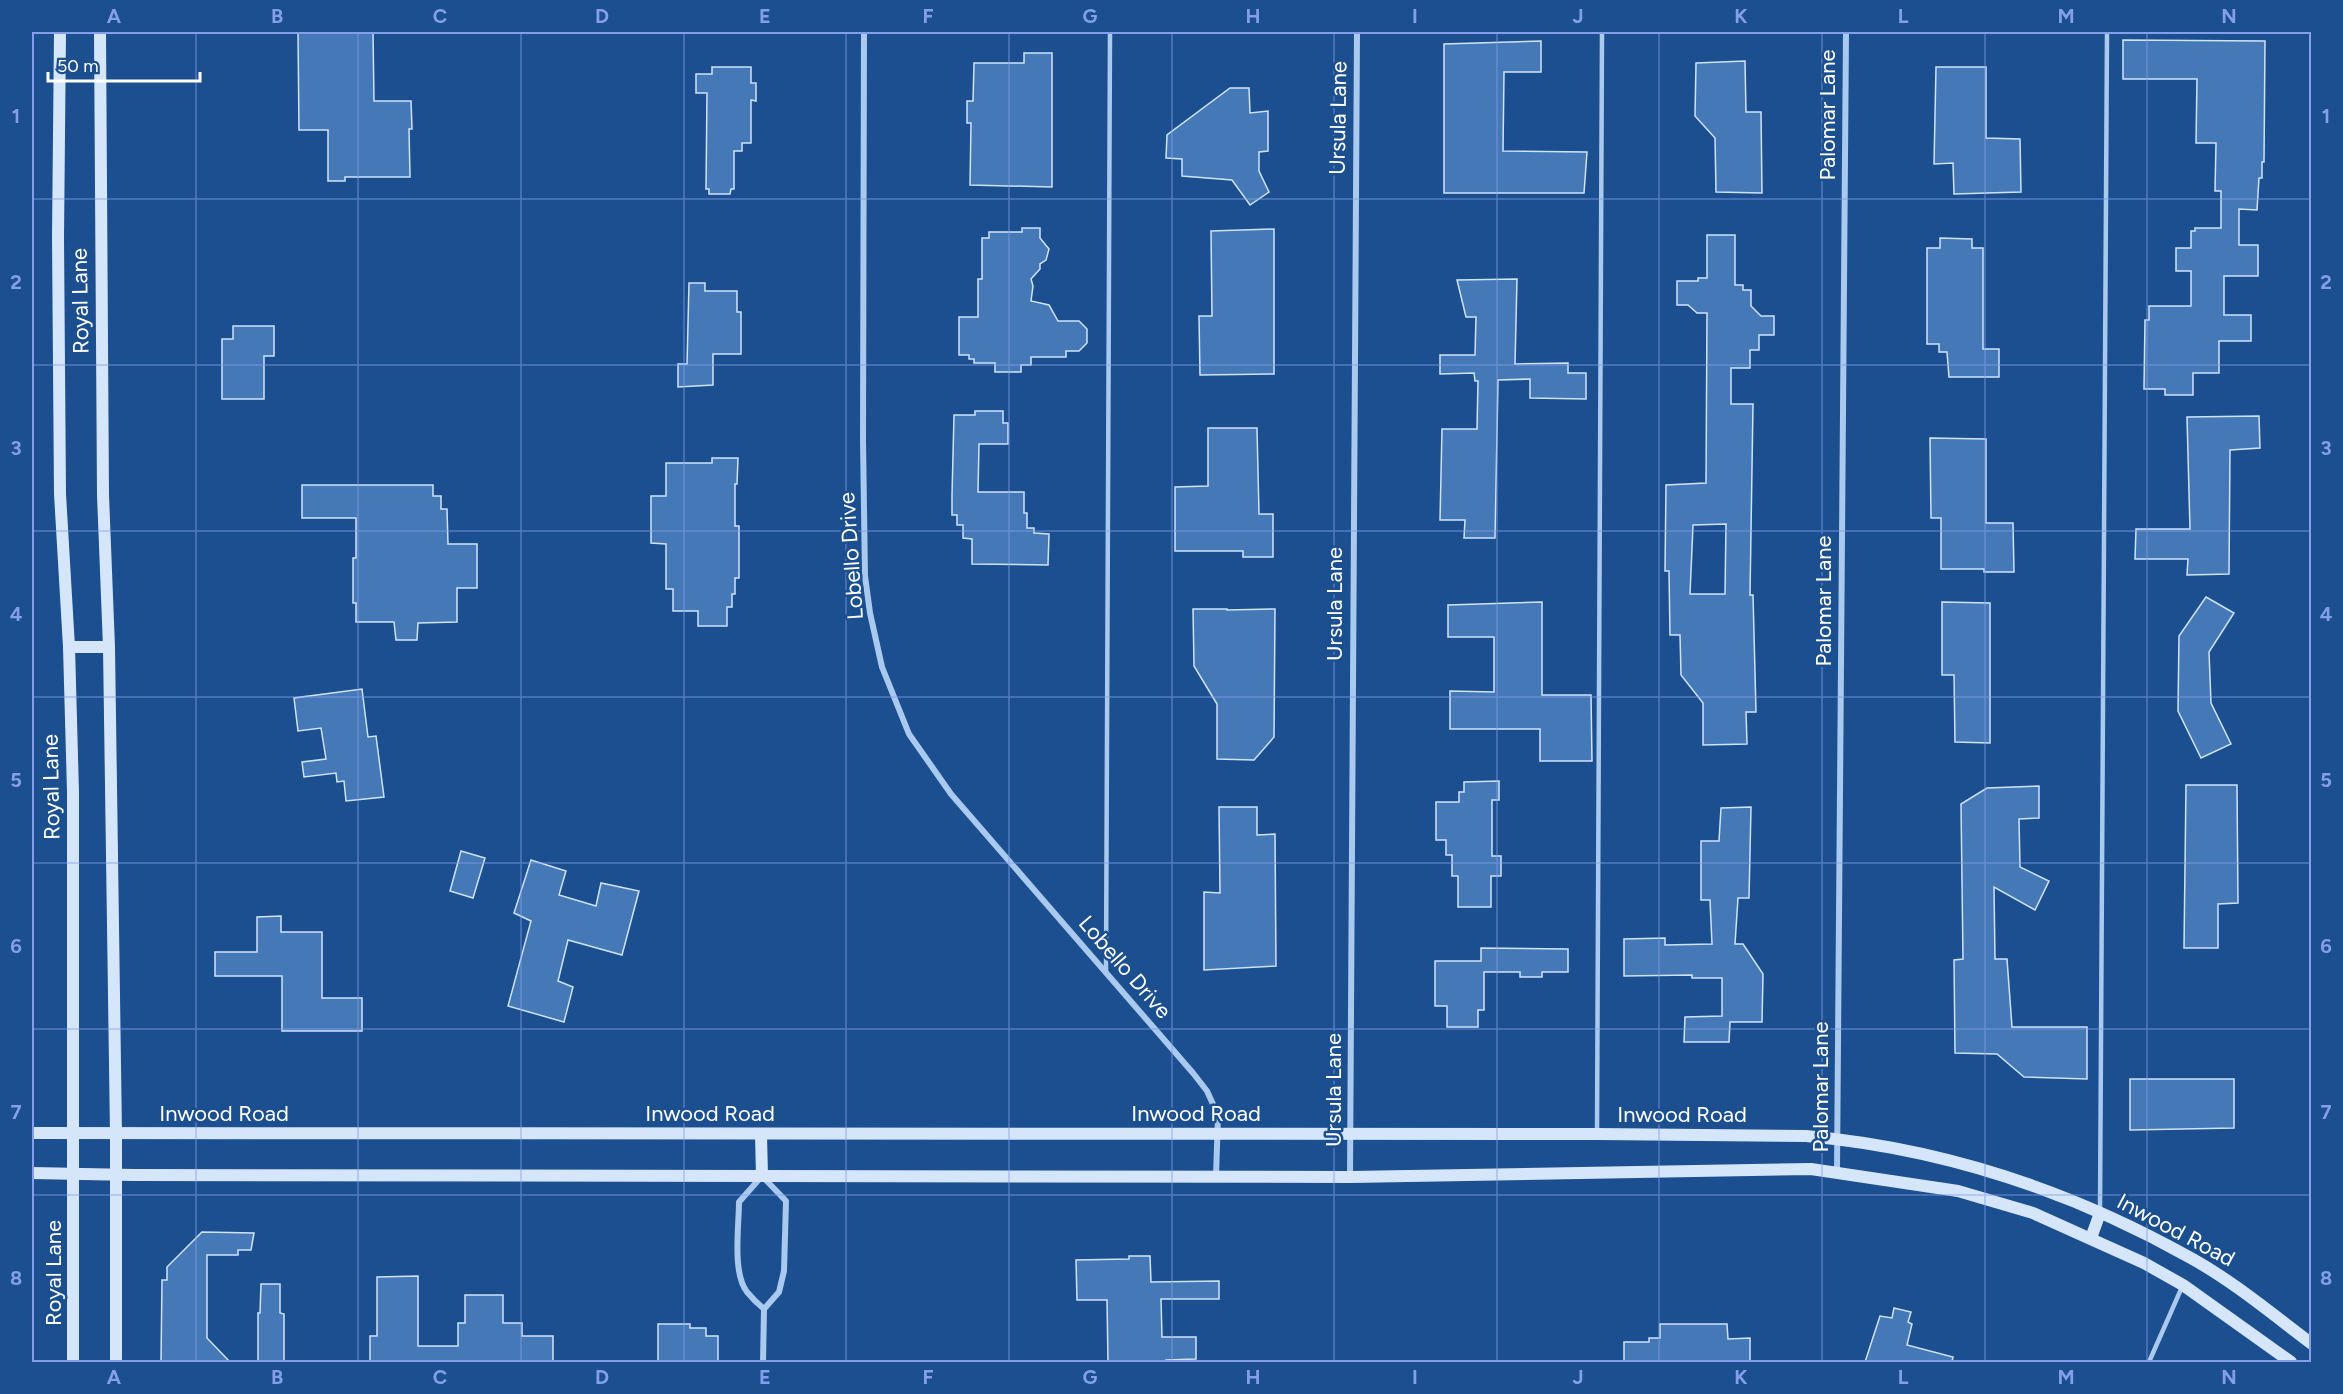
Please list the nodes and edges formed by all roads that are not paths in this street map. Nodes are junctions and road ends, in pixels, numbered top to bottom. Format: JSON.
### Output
{"nodes":[{"id":1,"x":60,"y":32,"type":"edge"},
{"id":2,"x":100,"y":32,"type":"edge"},
{"id":3,"x":864,"y":32,"type":"edge"},
{"id":4,"x":1110,"y":32,"type":"edge"},
{"id":5,"x":1358,"y":32,"type":"edge"},
{"id":6,"x":1602,"y":32,"type":"edge"},
{"id":7,"x":1846,"y":32,"type":"edge"},
{"id":8,"x":2106,"y":32,"type":"edge"},
{"id":9,"x":109,"y":646,"type":"junction"},
{"id":10,"x":69,"y":647,"type":"junction"},
{"id":11,"x":1106,"y":972,"type":"junction"},
{"id":12,"x":32,"y":1133,"type":"edge"},
{"id":13,"x":74,"y":1133,"type":"junction"},
{"id":14,"x":116,"y":1134,"type":"junction"},
{"id":15,"x":760,"y":1134,"type":"junction"},
{"id":16,"x":1218,"y":1134,"type":"junction"},
{"id":17,"x":1597,"y":1134,"type":"junction"},
{"id":18,"x":1351,"y":1135,"type":"junction"},
{"id":19,"x":1837,"y":1139,"type":"junction"},
{"id":20,"x":1837,"y":1171,"type":"junction"},
{"id":21,"x":32,"y":1173,"type":"edge"},
{"id":22,"x":74,"y":1173,"type":"junction"},
{"id":23,"x":116,"y":1175,"type":"junction"},
{"id":24,"x":762,"y":1176,"type":"junction"},
{"id":25,"x":1216,"y":1177,"type":"junction"},
{"id":26,"x":1350,"y":1177,"type":"junction"},
{"id":27,"x":2100,"y":1213,"type":"junction"},
{"id":28,"x":2091,"y":1239,"type":"junction"},
{"id":29,"x":2183,"y":1285,"type":"junction"},
{"id":30,"x":764,"y":1309,"type":"junction"},
{"id":31,"x":2312,"y":1344,"type":"edge"},
{"id":32,"x":73,"y":1362,"type":"edge"},
{"id":33,"x":116,"y":1362,"type":"edge"},
{"id":34,"x":763,"y":1362,"type":"edge"},
{"id":35,"x":2149,"y":1362,"type":"edge"},
{"id":36,"x":2291,"y":1362,"type":"edge"}],
"edges":[{"from":1,"to":10,"type":"main road","name":"Royal Lane"},
{"from":2,"to":9,"type":"main road","name":"Royal Lane"},
{"from":3,"to":11,"type":"street","name":"Lobello Drive"},
{"from":4,"to":11,"type":"lane"},
{"from":5,"to":18,"type":"street","name":"Ursula Lane"},
{"from":6,"to":17,"type":"lane"},
{"from":7,"to":19,"type":"street","name":"Palomar Lane"},
{"from":8,"to":27,"type":"lane"},
{"from":9,"to":10,"type":"main road"},
{"from":9,"to":14,"type":"main road","name":"Royal Lane"},
{"from":10,"to":13,"type":"main road","name":"Royal Lane"},
{"from":11,"to":16,"type":"street","name":"Lobello Drive"},
{"from":12,"to":13,"type":"main road","name":"Inwood Road"},
{"from":13,"to":14,"type":"main road","name":"Inwood Road"},
{"from":13,"to":22,"type":"main road","name":"Royal Lane"},
{"from":14,"to":15,"type":"main road","name":"Inwood Road"},
{"from":14,"to":23,"type":"main road","name":"Royal Lane"},
{"from":15,"to":16,"type":"main road","name":"Inwood Road"},
{"from":15,"to":24,"type":"main road"},
{"from":16,"to":18,"type":"main road","name":"Inwood Road"},
{"from":16,"to":25,"type":"street","name":"Lobello Drive"},
{"from":17,"to":18,"type":"main road","name":"Inwood Road"},
{"from":17,"to":19,"type":"main road","name":"Inwood Road"},
{"from":18,"to":26,"type":"street","name":"Ursula Lane"},
{"from":19,"to":20,"type":"street","name":"Palomar Lane"},
{"from":19,"to":27,"type":"main road","name":"Inwood Road"},
{"from":20,"to":26,"type":"main road","name":"Inwood Road"},
{"from":20,"to":28,"type":"main road","name":"Inwood Road"},
{"from":21,"to":22,"type":"main road","name":"Inwood Road"},
{"from":22,"to":23,"type":"main road","name":"Inwood Road"},
{"from":22,"to":32,"type":"main road","name":"Royal Lane"},
{"from":23,"to":24,"type":"main road","name":"Inwood Road"},
{"from":23,"to":33,"type":"main road","name":"Royal Lane"},
{"from":24,"to":25,"type":"main road","name":"Inwood Road"},
{"from":24,"to":30,"type":"street"},
{"from":24,"to":30,"type":"street"},
{"from":25,"to":26,"type":"main road","name":"Inwood Road"},
{"from":27,"to":28,"type":"main road"},
{"from":27,"to":31,"type":"main road","name":"Inwood Road"},
{"from":28,"to":29,"type":"main road","name":"Inwood Road"},
{"from":29,"to":35,"type":"lane"},
{"from":29,"to":36,"type":"main road","name":"Inwood Road"},
{"from":30,"to":34,"type":"street"}]}
